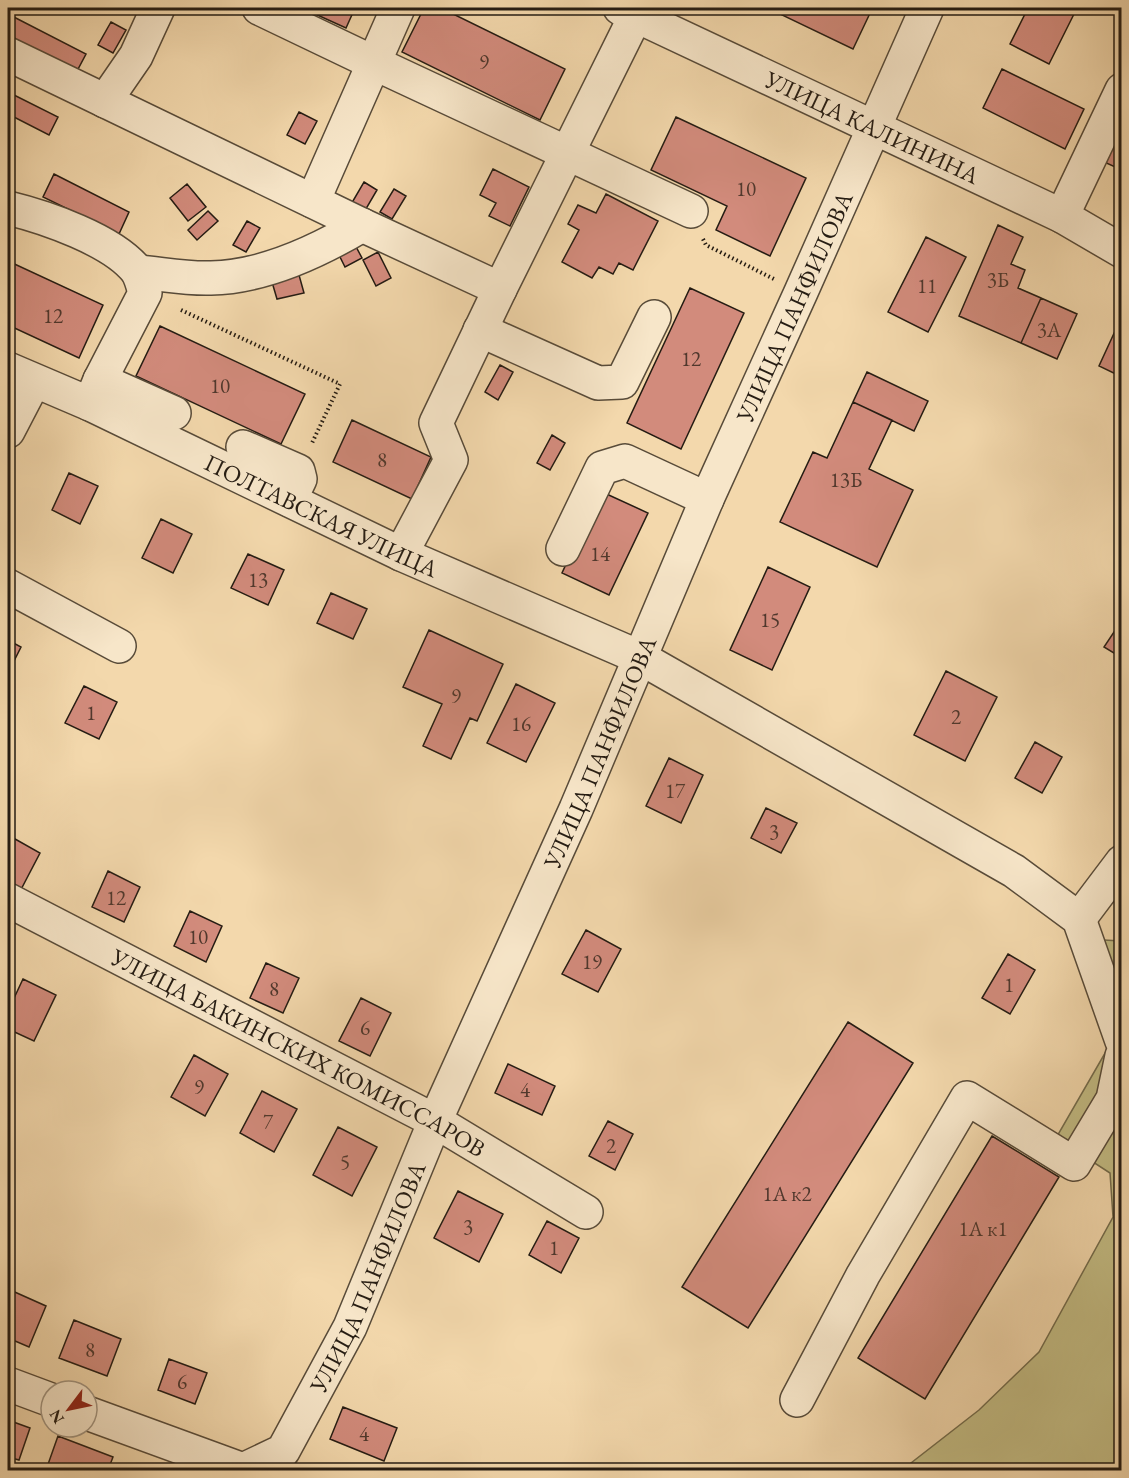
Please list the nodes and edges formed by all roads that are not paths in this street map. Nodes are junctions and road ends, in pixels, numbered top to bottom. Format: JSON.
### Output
{"nodes":[{"id":1,"x":158,"y":8,"type":"edge"},
{"id":2,"x":259,"y":8,"type":"edge"},
{"id":3,"x":398,"y":8,"type":"edge"},
{"id":4,"x":927,"y":8,"type":"edge"},
{"id":5,"x":628,"y":11,"type":"edge"},
{"id":6,"x":8,"y":54,"type":"edge"},
{"id":7,"x":374,"y":63,"type":"junction"},
{"id":8,"x":1122,"y":90,"type":"edge"},
{"id":9,"x":105,"y":101,"type":"junction"},
{"id":10,"x":875,"y":128,"type":"junction"},
{"id":11,"x":568,"y":152,"type":"junction"},
{"id":12,"x":313,"y":201,"type":"junction"},
{"id":13,"x":8,"y":208,"type":"edge"},
{"id":14,"x":691,"y":211,"type":"road end"},
{"id":15,"x":1062,"y":216,"type":"junction"},
{"id":16,"x":362,"y":225,"type":"junction"},
{"id":17,"x":1122,"y":251,"type":"edge"},
{"id":18,"x":142,"y":282,"type":"junction"},
{"id":19,"x":500,"y":289,"type":"junction"},
{"id":20,"x":654,"y":317,"type":"dead end"},
{"id":21,"x":480,"y":330,"type":"junction"},
{"id":22,"x":21,"y":375,"type":"edge"},
{"id":23,"x":95,"y":392,"type":"junction"},
{"id":24,"x":174,"y":413,"type":"dead end"},
{"id":25,"x":8,"y":431,"type":"edge"},
{"id":26,"x":243,"y":447,"type":"dead end"},
{"id":27,"x":294,"y":486,"type":"junction"},
{"id":28,"x":707,"y":499,"type":"junction"},
{"id":29,"x":562,"y":549,"type":"dead end"},
{"id":30,"x":401,"y":554,"type":"junction"},
{"id":31,"x":8,"y":586,"type":"edge"},
{"id":32,"x":119,"y":646,"type":"dead end"},
{"id":33,"x":639,"y":657,"type":"junction"},
{"id":34,"x":1122,"y":862,"type":"edge"},
{"id":35,"x":8,"y":900,"type":"edge"},
{"id":36,"x":1079,"y":919,"type":"junction"},
{"id":37,"x":1122,"y":1041,"type":"edge"},
{"id":38,"x":1122,"y":1056,"type":"edge"},
{"id":39,"x":435,"y":1121,"type":"junction"},
{"id":40,"x":586,"y":1212,"type":"dead end"},
{"id":41,"x":8,"y":1384,"type":"edge"},
{"id":42,"x":39,"y":1396,"type":"edge"},
{"id":43,"x":797,"y":1400,"type":"dead end"},
{"id":44,"x":99,"y":1417,"type":"edge"},
{"id":45,"x":243,"y":1470,"type":"edge"}],
"edges":[{"from":1,"to":9,"type":"street"},
{"from":2,"to":7,"type":"street"},
{"from":3,"to":7,"type":"street"},
{"from":4,"to":10,"type":"street","name":"УЛИЦА ПАНФИЛОВА"},
{"from":5,"to":10,"type":"street","name":"УЛИЦА КАЛИНИНА"},
{"from":5,"to":11,"type":"street"},
{"from":6,"to":9,"type":"street"},
{"from":7,"to":11,"type":"street"},
{"from":7,"to":12,"type":"street"},
{"from":8,"to":15,"type":"street"},
{"from":9,"to":12,"type":"street"},
{"from":10,"to":15,"type":"street","name":"УЛИЦА КАЛИНИНА"},
{"from":10,"to":28,"type":"street","name":"УЛИЦА ПАНФИЛОВА"},
{"from":11,"to":14,"type":"street"},
{"from":11,"to":19,"type":"street"},
{"from":12,"to":16,"type":"street"},
{"from":13,"to":18,"type":"street"},
{"from":15,"to":17,"type":"street","name":"УЛИЦА КАЛИНИНА"},
{"from":16,"to":18,"type":"street"},
{"from":16,"to":19,"type":"street"},
{"from":18,"to":23,"type":"street"},
{"from":19,"to":21,"type":"street"},
{"from":20,"to":21,"type":"street"},
{"from":21,"to":30,"type":"street"},
{"from":22,"to":23,"type":"street","name":"ПОЛТАВСКАЯ УЛИЦА"},
{"from":22,"to":25,"type":"street"},
{"from":23,"to":24,"type":"street"},
{"from":23,"to":27,"type":"street","name":"ПОЛТАВСКАЯ УЛИЦА"},
{"from":26,"to":27,"type":"street"},
{"from":27,"to":30,"type":"street","name":"ПОЛТАВСКАЯ УЛИЦА"},
{"from":28,"to":29,"type":"street"},
{"from":28,"to":33,"type":"street","name":"УЛИЦА ПАНФИЛОВА"},
{"from":30,"to":33,"type":"street","name":"ПОЛТАВСКАЯ УЛИЦА"},
{"from":31,"to":32,"type":"street"},
{"from":33,"to":36,"type":"street","name":"ПОЛТАВСКАЯ УЛИЦА"},
{"from":33,"to":39,"type":"street","name":"УЛИЦА ПАНФИЛОВА"},
{"from":34,"to":36,"type":"street"},
{"from":35,"to":39,"type":"street","name":"УЛИЦА БАКИНСКИХ КОМИССАРОВ"},
{"from":36,"to":37,"type":"street"},
{"from":38,"to":43,"type":"street"},
{"from":39,"to":40,"type":"street","name":"УЛИЦА БАКИНСКИХ КОМИССАРОВ"},
{"from":39,"to":45,"type":"street","name":"УЛИЦА ПАНФИЛОВА"},
{"from":41,"to":42,"type":"street"},
{"from":44,"to":45,"type":"street"}]}
